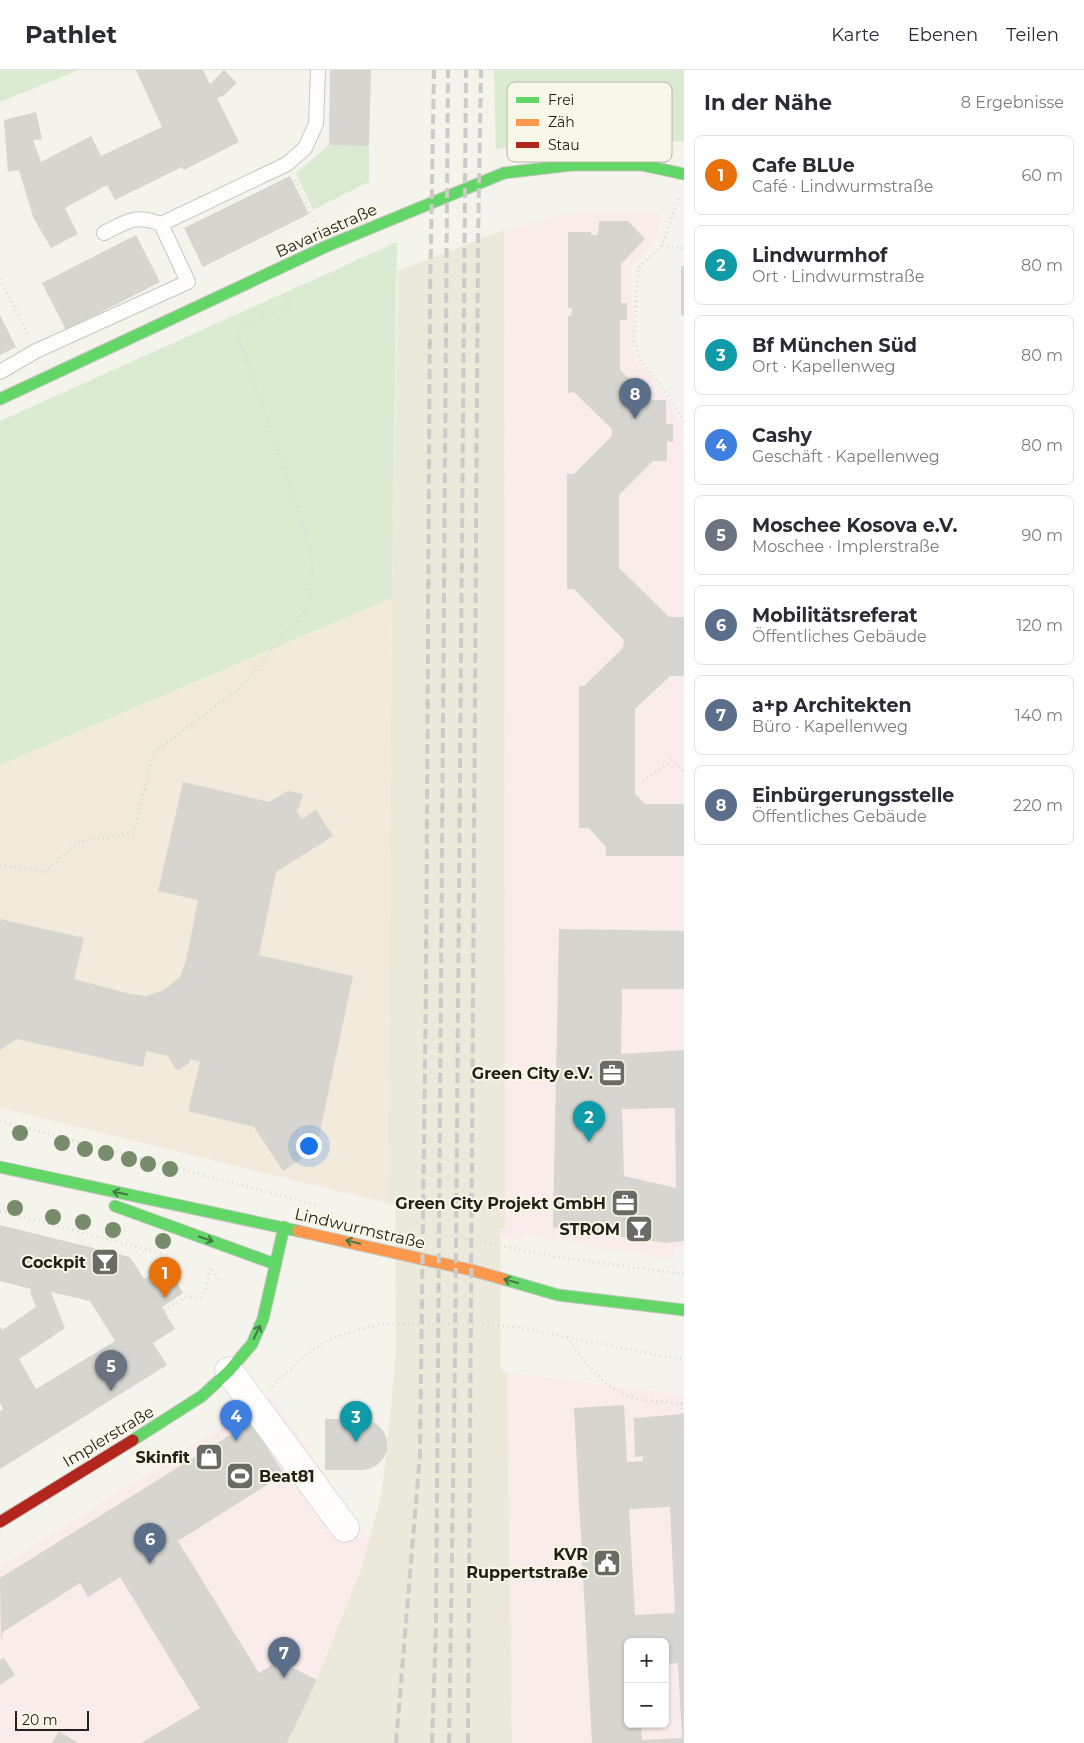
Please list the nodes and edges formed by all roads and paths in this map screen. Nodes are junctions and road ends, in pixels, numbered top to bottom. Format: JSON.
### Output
{"nodes":[{"id":1,"x":318,"y":70,"type":"edge"},
{"id":2,"x":684,"y":174,"type":"edge"},
{"id":3,"x":296,"y":182,"type":"dead end"},
{"id":4,"x":681,"y":195,"type":"dead end"},
{"id":5,"x":309,"y":210,"type":"dead end"},
{"id":6,"x":162,"y":224,"type":"junction"},
{"id":7,"x":104,"y":233,"type":"dead end"},
{"id":8,"x":662,"y":245,"type":"junction"},
{"id":9,"x":684,"y":248,"type":"edge"},
{"id":10,"x":0,"y":279,"type":"edge"},
{"id":11,"x":283,"y":308,"type":"dead end"},
{"id":12,"x":36,"y":351,"type":"junction"},
{"id":13,"x":0,"y":372,"type":"edge"},
{"id":14,"x":0,"y":399,"type":"edge"},
{"id":15,"x":684,"y":422,"type":"edge"},
{"id":16,"x":684,"y":771,"type":"edge"},
{"id":17,"x":642,"y":781,"type":"dead end"},
{"id":18,"x":0,"y":865,"type":"edge"},
{"id":19,"x":0,"y":1121,"type":"edge"},
{"id":20,"x":0,"y":1167,"type":"edge"},
{"id":21,"x":29,"y":1175,"type":"junction"},
{"id":22,"x":319,"y":1206,"type":"dead end"},
{"id":23,"x":0,"y":1211,"type":"edge"},
{"id":24,"x":284,"y":1227,"type":"junction"},
{"id":25,"x":433,"y":1232,"type":"dead end"},
{"id":26,"x":169,"y":1255,"type":"dead end"},
{"id":27,"x":204,"y":1265,"type":"dead end"},
{"id":28,"x":210,"y":1268,"type":"junction"},
{"id":29,"x":274,"y":1270,"type":"junction"},
{"id":30,"x":684,"y":1274,"type":"edge"},
{"id":31,"x":221,"y":1282,"type":"dead end"},
{"id":32,"x":256,"y":1299,"type":"dead end"},
{"id":33,"x":164,"y":1310,"type":"dead end"},
{"id":34,"x":684,"y":1310,"type":"edge"},
{"id":35,"x":566,"y":1337,"type":"junction"},
{"id":36,"x":238,"y":1345,"type":"dead end"},
{"id":37,"x":684,"y":1358,"type":"edge"},
{"id":38,"x":229,"y":1371,"type":"junction"},
{"id":39,"x":252,"y":1403,"type":"junction"},
{"id":40,"x":682,"y":1403,"type":"edge"},
{"id":41,"x":683,"y":1439,"type":"edge"},
{"id":42,"x":0,"y":1522,"type":"edge"},
{"id":43,"x":345,"y":1528,"type":"dead end"}],
"edges":[{"from":1,"to":6,"type":"lane"},
{"from":2,"to":14,"type":"main road","name":"Bavariastraße"},
{"from":3,"to":5,"type":"path"},
{"from":4,"to":8,"type":"path"},
{"from":6,"to":7,"type":"lane"},
{"from":6,"to":12,"type":"lane"},
{"from":8,"to":9,"type":"path"},
{"from":8,"to":15,"type":"path"},
{"from":10,"to":12,"type":"path"},
{"from":11,"to":18,"type":"path"},
{"from":12,"to":13,"type":"lane"},
{"from":16,"to":17,"type":"path"},
{"from":19,"to":22,"type":"path","name":"Lindwurmstraße"},
{"from":20,"to":21,"type":"main road","name":"Lindwurmstraße"},
{"from":24,"to":21,"type":"main road","name":"Lindwurmstraße","one_way":true},
{"from":21,"to":29,"type":"main road","name":"Lindwurmstraße","one_way":true},
{"from":23,"to":26,"type":"path"},
{"from":24,"to":29,"type":"main road","name":"Implerstraße"},
{"from":34,"to":24,"type":"main road","name":"Lindwurmstraße","one_way":true},
{"from":25,"to":30,"type":"path","name":"Lindwurmstraße"},
{"from":27,"to":28,"type":"path"},
{"from":28,"to":31,"type":"path"},
{"from":28,"to":33,"type":"path"},
{"from":29,"to":32,"type":"main road","name":"Implerstraße"},
{"from":38,"to":29,"type":"main road","name":"Implerstraße","one_way":true},
{"from":35,"to":37,"type":"path"},
{"from":35,"to":39,"type":"path"},
{"from":35,"to":40,"type":"path"},
{"from":36,"to":38,"type":"main road","name":"Implerstraße"},
{"from":38,"to":39,"type":"street"},
{"from":38,"to":42,"type":"main road","name":"Implerstraße"},
{"from":39,"to":43,"type":"street"},
{"from":40,"to":41,"type":"path"}]}
